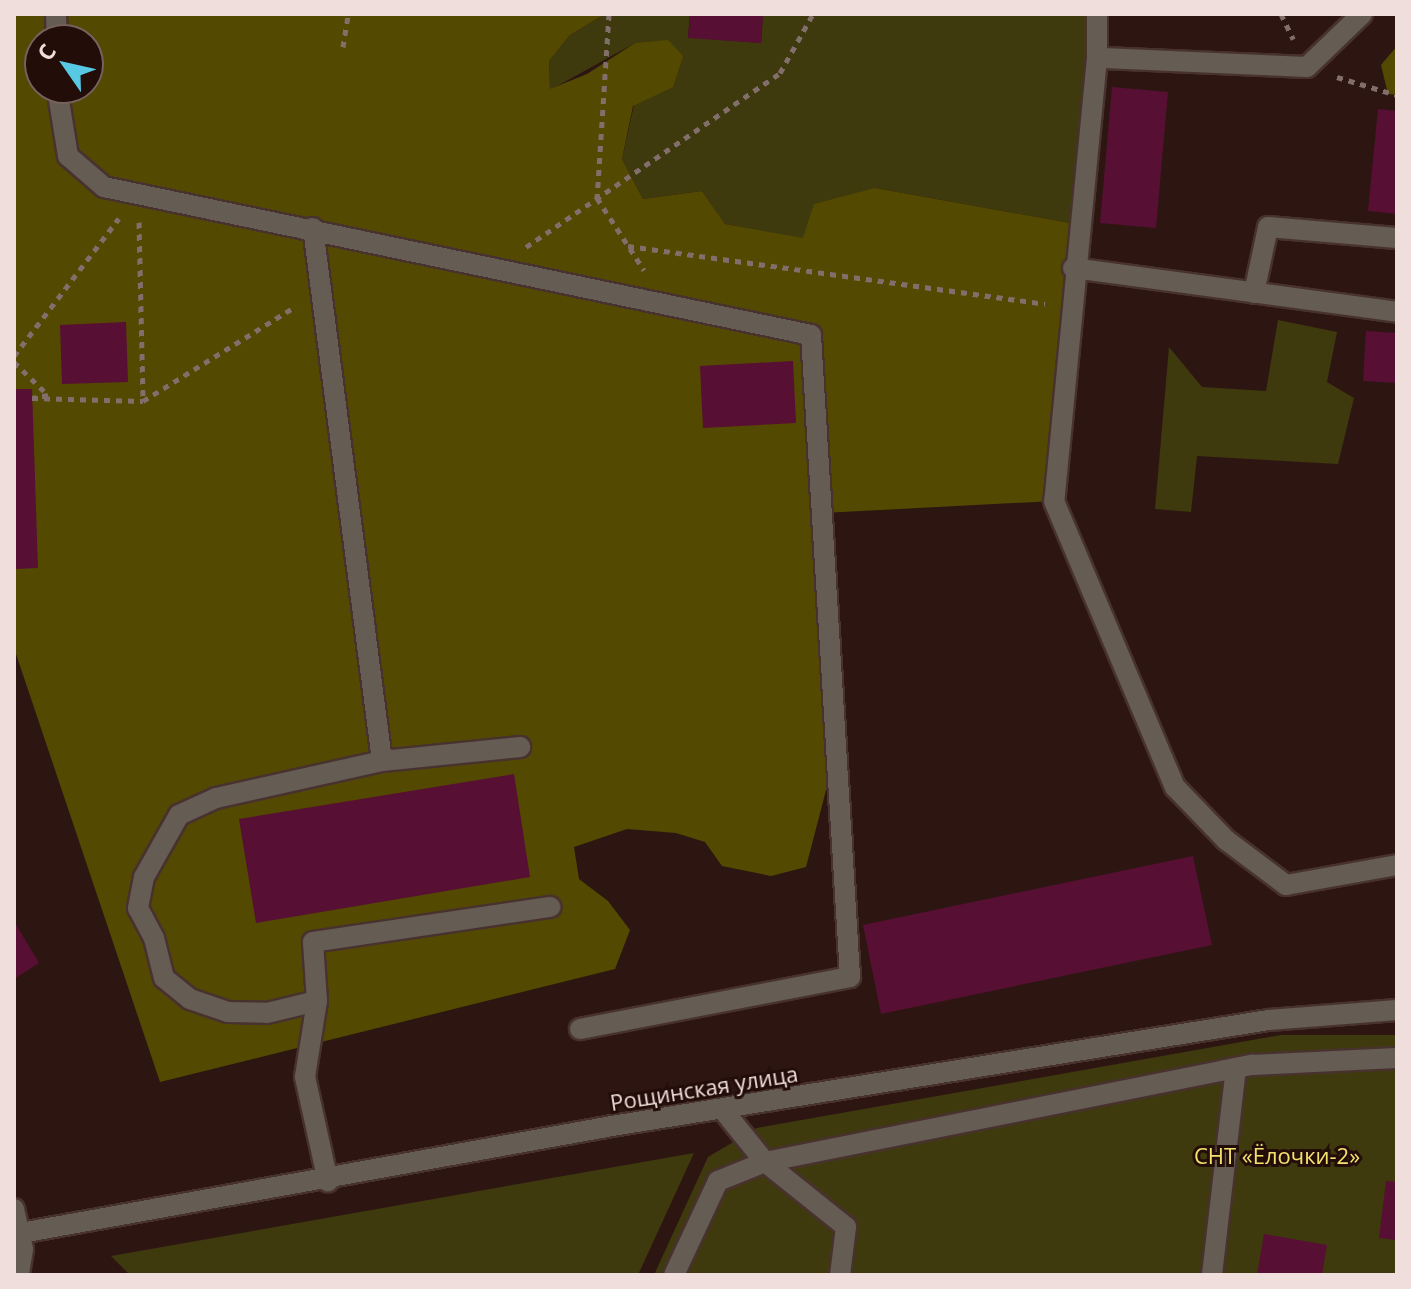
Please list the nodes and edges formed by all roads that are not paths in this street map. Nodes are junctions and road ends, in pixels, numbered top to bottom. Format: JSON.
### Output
{"nodes":[{"id":1,"x":1097,"y":14,"type":"edge"},
{"id":2,"x":1362,"y":14,"type":"edge"},
{"id":3,"x":1097,"y":58,"type":"junction"},
{"id":4,"x":60,"y":104,"type":"edge"},
{"id":5,"x":313,"y":228,"type":"junction"},
{"id":6,"x":1397,"y":238,"type":"edge"},
{"id":7,"x":1073,"y":268,"type":"junction"},
{"id":8,"x":1254,"y":293,"type":"junction"},
{"id":9,"x":1397,"y":312,"type":"edge"},
{"id":10,"x":520,"y":747,"type":"dead end"},
{"id":11,"x":382,"y":761,"type":"junction"},
{"id":12,"x":1397,"y":865,"type":"edge"},
{"id":13,"x":550,"y":907,"type":"dead end"},
{"id":14,"x":317,"y":1001,"type":"junction"},
{"id":15,"x":1397,"y":1010,"type":"edge"},
{"id":16,"x":580,"y":1029,"type":"dead end"},
{"id":17,"x":1397,"y":1058,"type":"edge"},
{"id":18,"x":1236,"y":1068,"type":"junction"},
{"id":19,"x":723,"y":1110,"type":"junction"},
{"id":20,"x":765,"y":1162,"type":"junction"},
{"id":21,"x":328,"y":1182,"type":"junction"},
{"id":22,"x":14,"y":1209,"type":"edge"},
{"id":23,"x":21,"y":1233,"type":"junction"},
{"id":24,"x":19,"y":1275,"type":"edge"},
{"id":25,"x":674,"y":1275,"type":"edge"},
{"id":26,"x":840,"y":1275,"type":"edge"},
{"id":27,"x":1212,"y":1275,"type":"edge"}],
"edges":[{"from":1,"to":3,"type":"street"},
{"from":2,"to":3,"type":"street"},
{"from":3,"to":7,"type":"street"},
{"from":4,"to":5,"type":"street"},
{"from":5,"to":11,"type":"street"},
{"from":5,"to":16,"type":"street"},
{"from":6,"to":8,"type":"street"},
{"from":7,"to":8,"type":"street"},
{"from":7,"to":12,"type":"street"},
{"from":8,"to":9,"type":"street"},
{"from":10,"to":11,"type":"street"},
{"from":11,"to":14,"type":"street"},
{"from":13,"to":14,"type":"street"},
{"from":14,"to":21,"type":"street"},
{"from":15,"to":19,"type":"street","name":"Рощинская улица"},
{"from":17,"to":18,"type":"street"},
{"from":18,"to":20,"type":"street"},
{"from":18,"to":27,"type":"street"},
{"from":19,"to":20,"type":"street"},
{"from":19,"to":21,"type":"street","name":"Рощинская улица"},
{"from":20,"to":25,"type":"street"},
{"from":20,"to":26,"type":"street"},
{"from":21,"to":23,"type":"street","name":"Рощинская улица"},
{"from":22,"to":23,"type":"street"},
{"from":23,"to":24,"type":"street"}]}
